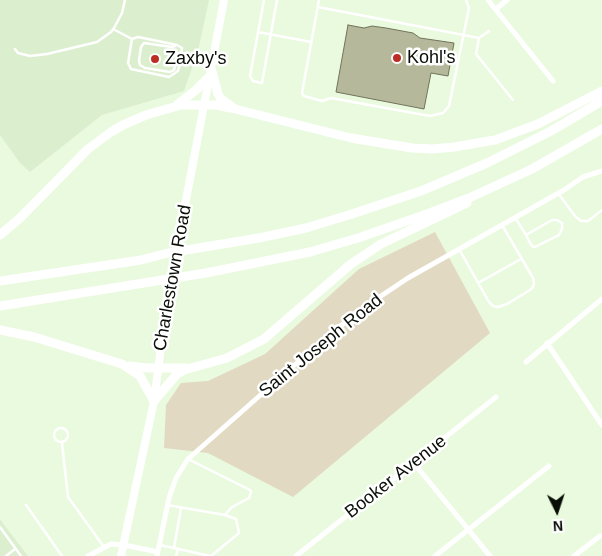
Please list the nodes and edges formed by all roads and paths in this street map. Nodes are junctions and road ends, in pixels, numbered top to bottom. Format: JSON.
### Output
{"nodes":[{"id":1,"x":125,"y":0,"type":"edge"},
{"id":2,"x":224,"y":0,"type":"edge"},
{"id":3,"x":264,"y":0,"type":"edge"},
{"id":4,"x":277,"y":0,"type":"edge"},
{"id":5,"x":319,"y":0,"type":"edge"},
{"id":6,"x":466,"y":0,"type":"edge"},
{"id":7,"x":488,"y":0,"type":"edge"},
{"id":8,"x":507,"y":0,"type":"edge"},
{"id":9,"x":318,"y":7,"type":"junction"},
{"id":10,"x":496,"y":9,"type":"junction"},
{"id":11,"x":113,"y":29,"type":"junction"},
{"id":12,"x":489,"y":31,"type":"dead end"},
{"id":13,"x":258,"y":32,"type":"junction"},
{"id":14,"x":270,"y":34,"type":"junction"},
{"id":15,"x":464,"y":34,"type":"junction"},
{"id":16,"x":479,"y":38,"type":"junction"},
{"id":17,"x":132,"y":39,"type":"junction"},
{"id":18,"x":312,"y":42,"type":"junction"},
{"id":19,"x":177,"y":46,"type":"junction"},
{"id":20,"x":15,"y":49,"type":"dead end"},
{"id":21,"x":182,"y":53,"type":"junction"},
{"id":22,"x":210,"y":72,"type":"junction"},
{"id":23,"x":552,"y":81,"type":"dead end"},
{"id":24,"x":602,"y":90,"type":"edge"},
{"id":25,"x":513,"y":100,"type":"dead end"},
{"id":26,"x":602,"y":101,"type":"edge"},
{"id":27,"x":204,"y":105,"type":"junction"},
{"id":28,"x":175,"y":106,"type":"junction"},
{"id":29,"x":235,"y":109,"type":"junction"},
{"id":30,"x":602,"y":130,"type":"edge"},
{"id":31,"x":602,"y":171,"type":"edge"},
{"id":32,"x":511,"y":179,"type":"junction"},
{"id":33,"x":558,"y":193,"type":"junction"},
{"id":34,"x":602,"y":210,"type":"edge"},
{"id":35,"x":516,"y":217,"type":"junction"},
{"id":36,"x":502,"y":225,"type":"junction"},
{"id":37,"x":0,"y":235,"type":"edge"},
{"id":38,"x":526,"y":235,"type":"junction"},
{"id":39,"x":459,"y":249,"type":"junction"},
{"id":40,"x":522,"y":259,"type":"junction"},
{"id":41,"x":0,"y":281,"type":"edge"},
{"id":42,"x":478,"y":283,"type":"junction"},
{"id":43,"x":602,"y":299,"type":"edge"},
{"id":44,"x":0,"y":306,"type":"edge"},
{"id":45,"x":0,"y":330,"type":"edge"},
{"id":46,"x":547,"y":343,"type":"junction"},
{"id":47,"x":526,"y":362,"type":"dead end"},
{"id":48,"x":122,"y":364,"type":"junction"},
{"id":49,"x":192,"y":367,"type":"junction"},
{"id":50,"x":158,"y":368,"type":"junction"},
{"id":51,"x":496,"y":397,"type":"dead end"},
{"id":52,"x":154,"y":401,"type":"junction"},
{"id":53,"x":602,"y":425,"type":"edge"},
{"id":54,"x":62,"y":443,"type":"junction"},
{"id":55,"x":188,"y":459,"type":"junction"},
{"id":56,"x":413,"y":462,"type":"junction"},
{"id":57,"x":549,"y":466,"type":"dead end"},
{"id":58,"x":167,"y":504,"type":"junction"},
{"id":59,"x":26,"y":505,"type":"dead end"},
{"id":60,"x":181,"y":507,"type":"junction"},
{"id":61,"x":226,"y":515,"type":"junction"},
{"id":62,"x":0,"y":527,"type":"edge"},
{"id":63,"x":469,"y":529,"type":"junction"},
{"id":64,"x":600,"y":536,"type":"dead end"},
{"id":65,"x":124,"y":545,"type":"junction"},
{"id":66,"x":160,"y":545,"type":"junction"},
{"id":67,"x":104,"y":547,"type":"junction"},
{"id":68,"x":176,"y":548,"type":"junction"},
{"id":69,"x":15,"y":549,"type":"junction"},
{"id":70,"x":190,"y":551,"type":"junction"},
{"id":71,"x":158,"y":554,"type":"edge"},
{"id":72,"x":6,"y":556,"type":"edge"},
{"id":73,"x":20,"y":556,"type":"edge"},
{"id":74,"x":62,"y":556,"type":"edge"},
{"id":75,"x":88,"y":556,"type":"edge"},
{"id":76,"x":122,"y":556,"type":"edge"},
{"id":77,"x":176,"y":556,"type":"edge"},
{"id":78,"x":189,"y":556,"type":"edge"},
{"id":79,"x":211,"y":556,"type":"edge"},
{"id":80,"x":296,"y":556,"type":"edge"},
{"id":81,"x":435,"y":556,"type":"edge"},
{"id":82,"x":490,"y":556,"type":"edge"},
{"id":83,"x":574,"y":556,"type":"edge"}],
"edges":[{"from":1,"to":11,"type":"lane"},
{"from":2,"to":22,"type":"main road","name":"Charlestown Road"},
{"from":3,"to":13,"type":"lane"},
{"from":4,"to":14,"type":"lane"},
{"from":5,"to":9,"type":"lane"},
{"from":6,"to":15,"type":"lane"},
{"from":7,"to":10,"type":"street"},
{"from":8,"to":10,"type":"street"},
{"from":9,"to":15,"type":"lane"},
{"from":9,"to":18,"type":"lane"},
{"from":10,"to":23,"type":"street"},
{"from":11,"to":17,"type":"lane"},
{"from":11,"to":20,"type":"lane"},
{"from":12,"to":16,"type":"lane"},
{"from":13,"to":14,"type":"lane"},
{"from":13,"to":14,"type":"lane"},
{"from":14,"to":18,"type":"lane"},
{"from":15,"to":16,"type":"lane"},
{"from":15,"to":18,"type":"lane"},
{"from":16,"to":25,"type":"lane"},
{"from":17,"to":19,"type":"lane"},
{"from":17,"to":21,"type":"lane"},
{"from":19,"to":21,"type":"lane"},
{"from":19,"to":21,"type":"lane"},
{"from":22,"to":27,"type":"main road","name":"Charlestown Road"},
{"from":22,"to":28,"type":"highway"},
{"from":22,"to":29,"type":"highway"},
{"from":24,"to":29,"type":"highway"},
{"from":26,"to":41,"type":"highway"},
{"from":27,"to":28,"type":"highway"},
{"from":27,"to":29,"type":"highway"},
{"from":27,"to":50,"type":"main road","name":"Charlestown Road"},
{"from":28,"to":37,"type":"highway"},
{"from":30,"to":32,"type":"highway"},
{"from":31,"to":33,"type":"street","name":"Saint Joseph Road"},
{"from":32,"to":44,"type":"highway"},
{"from":32,"to":49,"type":"highway"},
{"from":33,"to":34,"type":"lane"},
{"from":33,"to":35,"type":"street","name":"Saint Joseph Road"},
{"from":35,"to":36,"type":"street","name":"Saint Joseph Road"},
{"from":35,"to":38,"type":"lane"},
{"from":36,"to":39,"type":"street","name":"Saint Joseph Road"},
{"from":36,"to":40,"type":"lane"},
{"from":38,"to":38,"type":"lane"},
{"from":39,"to":42,"type":"lane"},
{"from":39,"to":55,"type":"street","name":"Saint Joseph Road"},
{"from":40,"to":42,"type":"lane"},
{"from":40,"to":42,"type":"lane"},
{"from":43,"to":46,"type":"street"},
{"from":45,"to":48,"type":"highway"},
{"from":46,"to":47,"type":"street"},
{"from":46,"to":53,"type":"street"},
{"from":48,"to":50,"type":"highway"},
{"from":48,"to":52,"type":"highway"},
{"from":49,"to":50,"type":"highway"},
{"from":49,"to":52,"type":"highway"},
{"from":50,"to":52,"type":"main road","name":"Charlestown Road"},
{"from":51,"to":56,"type":"street","name":"Booker Avenue"},
{"from":52,"to":65,"type":"main road","name":"Charlestown Road"},
{"from":54,"to":54,"type":"lane"},
{"from":54,"to":67,"type":"lane"},
{"from":55,"to":58,"type":"street","name":"Saint Joseph Road"},
{"from":55,"to":61,"type":"lane"},
{"from":56,"to":63,"type":"street"},
{"from":56,"to":80,"type":"street","name":"Booker Avenue"},
{"from":57,"to":63,"type":"street"},
{"from":58,"to":60,"type":"lane"},
{"from":58,"to":66,"type":"street","name":"Saint Joseph Road"},
{"from":59,"to":74,"type":"lane"},
{"from":60,"to":61,"type":"lane"},
{"from":60,"to":68,"type":"lane"},
{"from":61,"to":79,"type":"lane"},
{"from":62,"to":69,"type":"lane"},
{"from":63,"to":81,"type":"street"},
{"from":63,"to":82,"type":"street"},
{"from":64,"to":83,"type":"street"},
{"from":65,"to":67,"type":"street"},
{"from":65,"to":71,"type":"street"},
{"from":65,"to":76,"type":"main road","name":"Charlestown Road"},
{"from":66,"to":68,"type":"lane"},
{"from":66,"to":71,"type":"street","name":"Saint Joseph Road"},
{"from":67,"to":75,"type":"street"},
{"from":68,"to":70,"type":"lane"},
{"from":68,"to":77,"type":"lane"},
{"from":69,"to":72,"type":"lane"},
{"from":69,"to":73,"type":"lane"},
{"from":70,"to":78,"type":"lane"},
{"from":70,"to":79,"type":"lane"}]}
